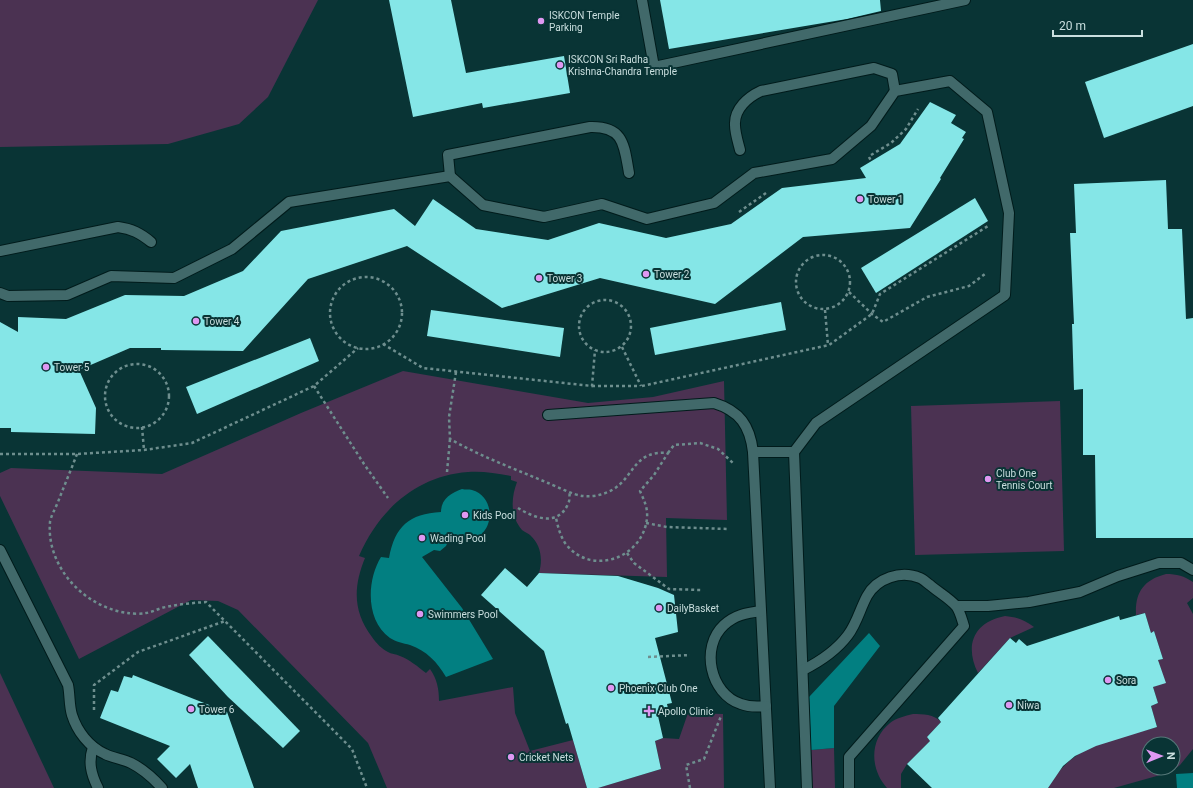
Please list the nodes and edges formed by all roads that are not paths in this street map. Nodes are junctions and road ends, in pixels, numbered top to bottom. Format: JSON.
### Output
{"nodes":[{"id":1,"x":642,"y":0,"type":"edge"},
{"id":2,"x":965,"y":0,"type":"edge"},
{"id":3,"x":894,"y":91,"type":"junction"},
{"id":4,"x":740,"y":150,"type":"dead end"},
{"id":5,"x":629,"y":173,"type":"dead end"},
{"id":6,"x":450,"y":176,"type":"junction"},
{"id":7,"x":151,"y":242,"type":"dead end"},
{"id":8,"x":0,"y":251,"type":"edge"},
{"id":9,"x":0,"y":293,"type":"edge"},
{"id":10,"x":548,"y":416,"type":"dead end"},
{"id":11,"x":753,"y":452,"type":"junction"},
{"id":12,"x":794,"y":452,"type":"junction"},
{"id":13,"x":0,"y":550,"type":"edge"},
{"id":14,"x":1193,"y":570,"type":"edge"},
{"id":15,"x":957,"y":606,"type":"junction"},
{"id":16,"x":761,"y":611,"type":"junction"},
{"id":17,"x":803,"y":670,"type":"junction"},
{"id":18,"x":766,"y":706,"type":"junction"},
{"id":19,"x":93,"y":747,"type":"junction"},
{"id":20,"x":98,"y":788,"type":"edge"},
{"id":21,"x":162,"y":788,"type":"edge"},
{"id":22,"x":770,"y":788,"type":"edge"},
{"id":23,"x":807,"y":788,"type":"edge"},
{"id":24,"x":849,"y":788,"type":"edge"}],
"edges":[{"from":1,"to":2,"type":"street"},
{"from":3,"to":4,"type":"street"},
{"from":3,"to":6,"type":"street"},
{"from":3,"to":12,"type":"street"},
{"from":5,"to":6,"type":"street"},
{"from":6,"to":9,"type":"street"},
{"from":7,"to":8,"type":"street"},
{"from":10,"to":11,"type":"street"},
{"from":11,"to":12,"type":"street"},
{"from":11,"to":16,"type":"street"},
{"from":12,"to":17,"type":"street"},
{"from":13,"to":19,"type":"street"},
{"from":14,"to":15,"type":"street"},
{"from":15,"to":17,"type":"street"},
{"from":15,"to":24,"type":"street"},
{"from":16,"to":18,"type":"street"},
{"from":16,"to":18,"type":"street"},
{"from":17,"to":23,"type":"street"},
{"from":18,"to":22,"type":"street"},
{"from":19,"to":20,"type":"street"},
{"from":19,"to":21,"type":"street"}]}
